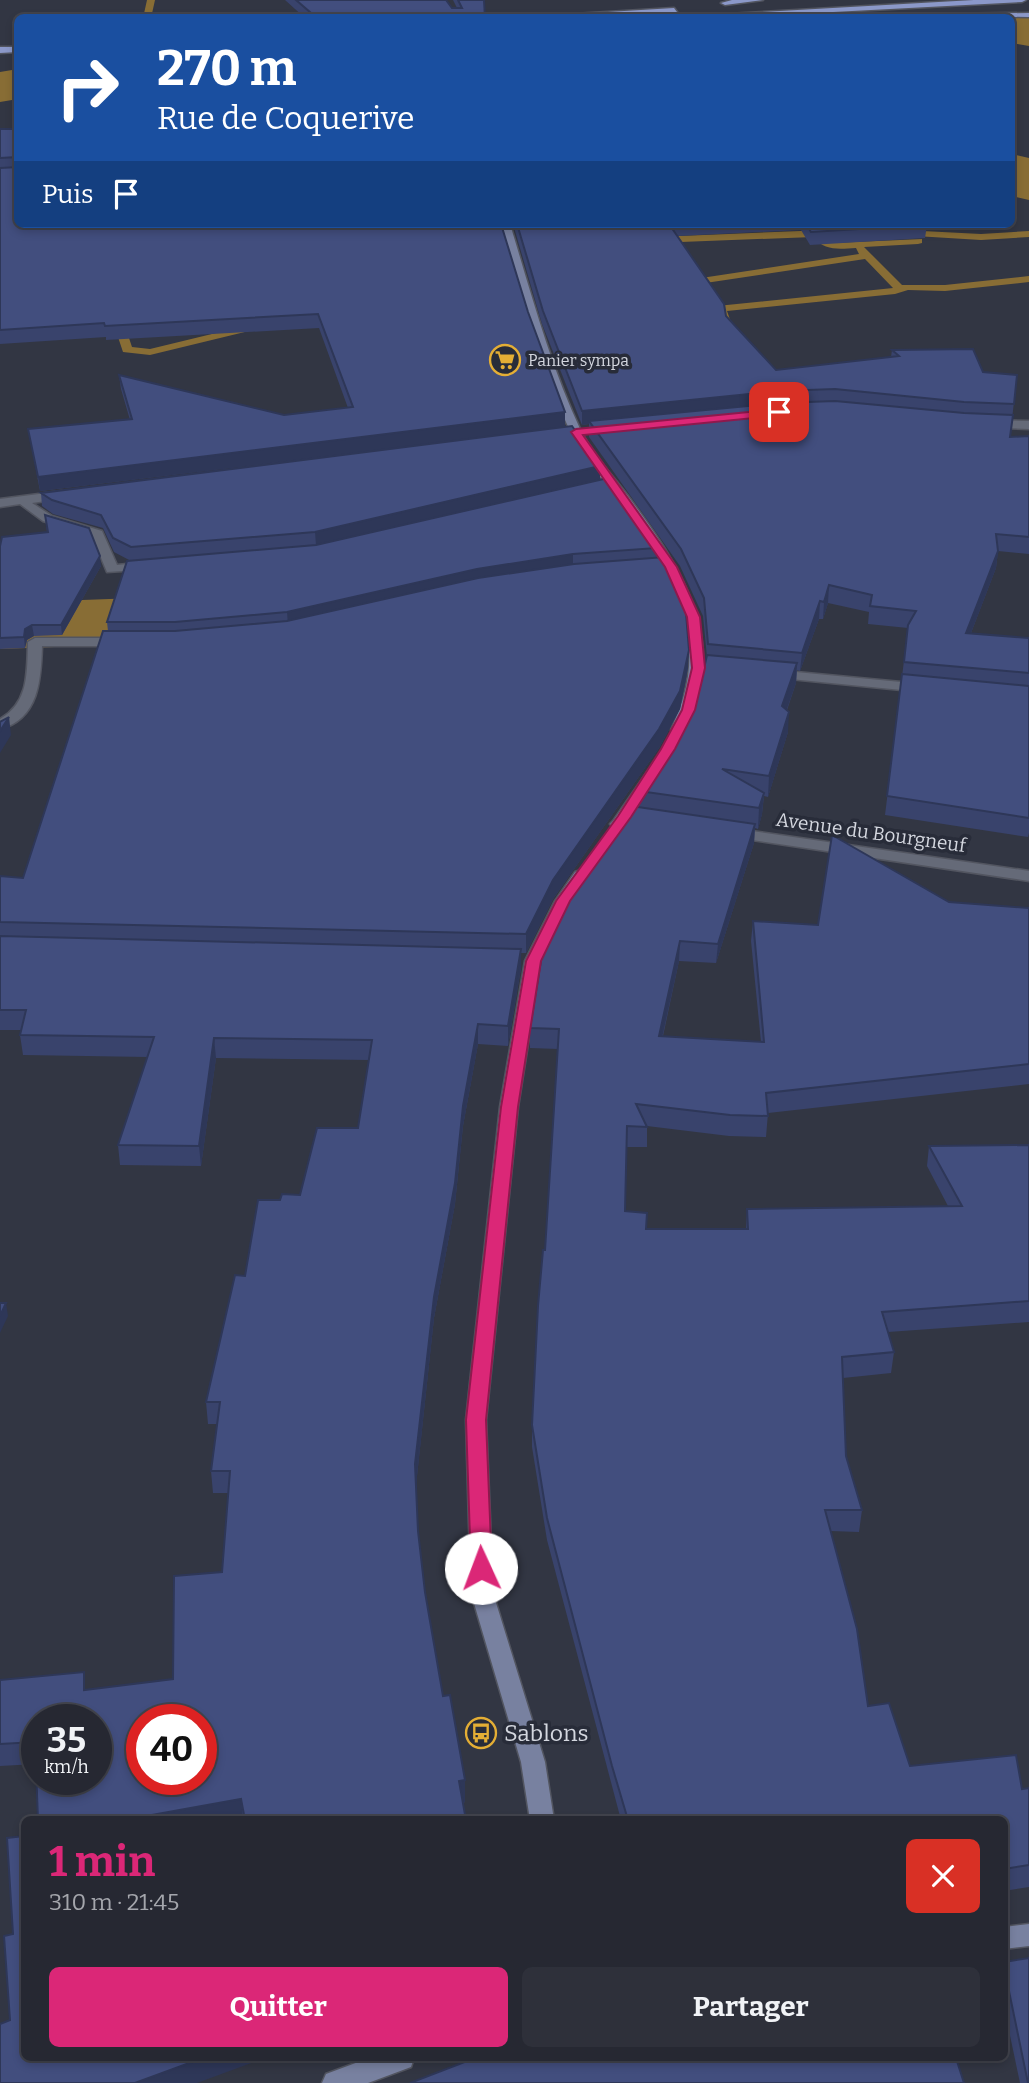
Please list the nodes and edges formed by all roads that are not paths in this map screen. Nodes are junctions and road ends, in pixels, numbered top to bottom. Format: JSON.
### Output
{"nodes":[{"id":1,"x":759,"y":0,"type":"edge"},
{"id":2,"x":863,"y":0,"type":"edge"},
{"id":3,"x":1022,"y":0,"type":"edge"},
{"id":4,"x":717,"y":4,"type":"dead end"},
{"id":5,"x":690,"y":6,"type":"dead end"},
{"id":6,"x":596,"y":13,"type":"junction"},
{"id":7,"x":579,"y":14,"type":"edge"},
{"id":8,"x":742,"y":14,"type":"edge"},
{"id":9,"x":506,"y":228,"type":"edge"},
{"id":10,"x":975,"y":424,"type":"edge"},
{"id":11,"x":1029,"y":425,"type":"edge"},
{"id":12,"x":583,"y":431,"type":"junction"},
{"id":13,"x":562,"y":434,"type":"edge"},
{"id":14,"x":612,"y":483,"type":"junction"},
{"id":15,"x":595,"y":488,"type":"edge"},
{"id":16,"x":78,"y":493,"type":"edge"},
{"id":17,"x":23,"y":500,"type":"junction"},
{"id":18,"x":0,"y":503,"type":"edge"},
{"id":19,"x":163,"y":565,"type":"edge"},
{"id":20,"x":671,"y":567,"type":"junction"},
{"id":21,"x":650,"y":568,"type":"edge"},
{"id":22,"x":138,"y":642,"type":"edge"},
{"id":23,"x":758,"y":673,"type":"edge"},
{"id":24,"x":934,"y":689,"type":"edge"},
{"id":25,"x":0,"y":725,"type":"edge"},
{"id":26,"x":711,"y":830,"type":"edge"},
{"id":27,"x":606,"y":840,"type":"edge"},
{"id":28,"x":593,"y":857,"type":"edge"},
{"id":29,"x":1029,"y":876,"type":"edge"},
{"id":30,"x":541,"y":1816,"type":"edge"},
{"id":31,"x":1029,"y":1935,"type":"edge"},
{"id":32,"x":1008,"y":1938,"type":"edge"},
{"id":33,"x":393,"y":2061,"type":"edge"},
{"id":34,"x":336,"y":2083,"type":"edge"}],
"edges":[{"from":1,"to":4,"type":"main road"},
{"from":2,"to":6,"type":"main road"},
{"from":3,"to":8,"type":"main road"},
{"from":5,"to":6,"type":"main road"},
{"from":6,"to":7,"type":"main road"},
{"from":9,"to":12,"type":"street"},
{"from":10,"to":11,"type":"street"},
{"from":12,"to":13,"type":"street"},
{"from":12,"to":14,"type":"street"},
{"from":14,"to":15,"type":"street"},
{"from":14,"to":20,"type":"street"},
{"from":16,"to":17,"type":"street"},
{"from":17,"to":18,"type":"street"},
{"from":17,"to":19,"type":"street"},
{"from":20,"to":21,"type":"street"},
{"from":20,"to":27,"type":"street"},
{"from":22,"to":25,"type":"street"},
{"from":23,"to":24,"type":"street"},
{"from":26,"to":29,"type":"street","name":"Avenue du Bourgneuf"},
{"from":28,"to":30,"type":"street"},
{"from":31,"to":32,"type":"street"},
{"from":33,"to":34,"type":"street"}]}
